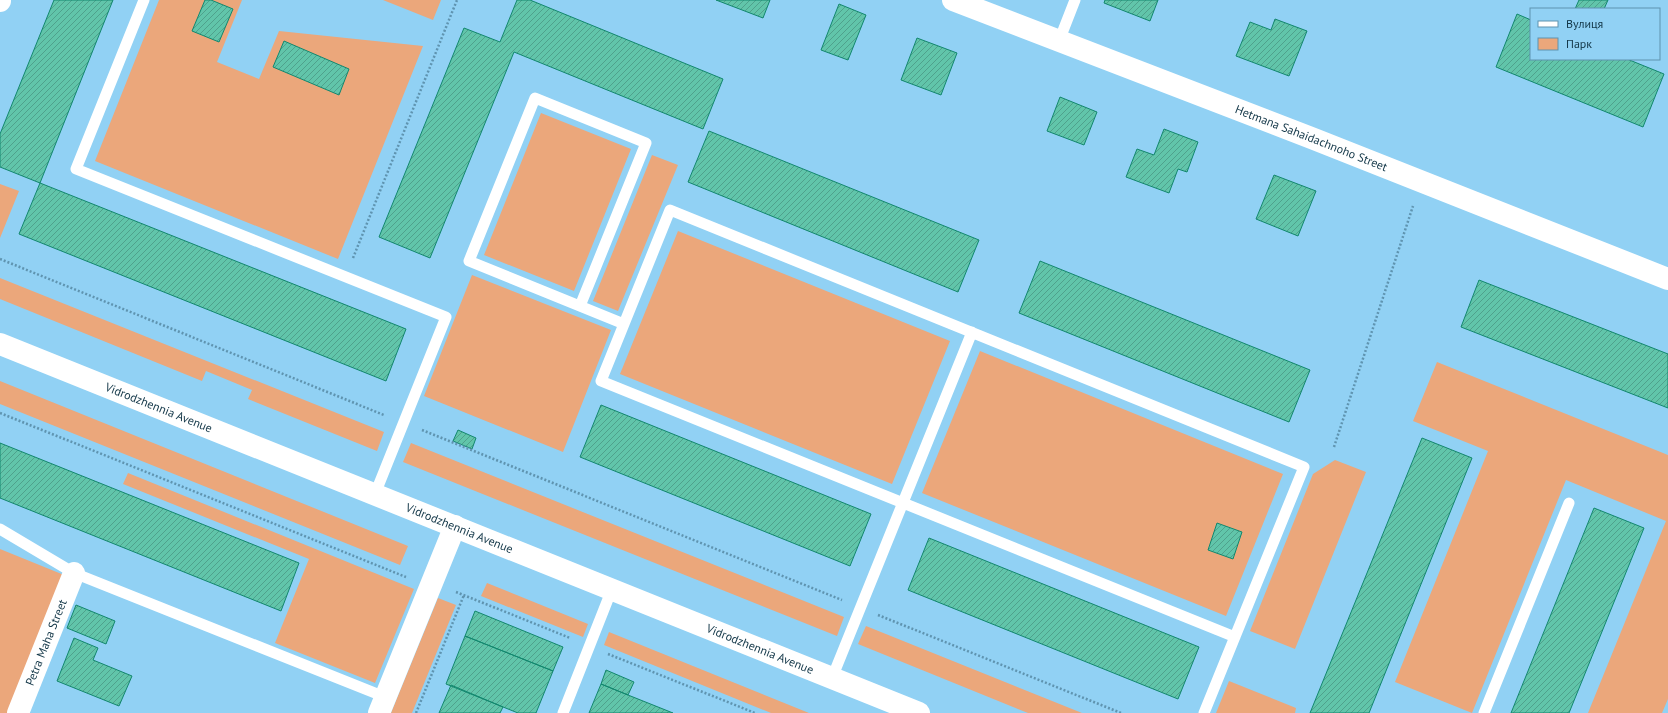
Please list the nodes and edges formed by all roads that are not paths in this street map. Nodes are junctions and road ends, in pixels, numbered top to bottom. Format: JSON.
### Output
{"nodes":[{"id":1,"x":144,"y":0,"type":"edge"},
{"id":2,"x":953,"y":0,"type":"edge"},
{"id":3,"x":1075,"y":0,"type":"edge"},
{"id":4,"x":1059,"y":41,"type":"junction"},
{"id":5,"x":1668,"y":279,"type":"edge"},
{"id":6,"x":580,"y":306,"type":"junction"},
{"id":7,"x":624,"y":324,"type":"junction"},
{"id":8,"x":972,"y":332,"type":"junction"},
{"id":9,"x":0,"y":344,"type":"edge"},
{"id":10,"x":375,"y":494,"type":"junction"},
{"id":11,"x":903,"y":503,"type":"junction"},
{"id":12,"x":1569,"y":503,"type":"dead end"},
{"id":13,"x":455,"y":526,"type":"junction"},
{"id":14,"x":0,"y":529,"type":"edge"},
{"id":15,"x":74,"y":572,"type":"junction"},
{"id":16,"x":612,"y":589,"type":"junction"},
{"id":17,"x":1235,"y":637,"type":"junction"},
{"id":18,"x":832,"y":678,"type":"junction"},
{"id":19,"x":382,"y":705,"type":"edge"},
{"id":20,"x":18,"y":713,"type":"edge"},
{"id":21,"x":563,"y":713,"type":"edge"},
{"id":22,"x":919,"y":713,"type":"edge"},
{"id":23,"x":1204,"y":713,"type":"edge"},
{"id":24,"x":1484,"y":713,"type":"edge"}],
"edges":[{"from":1,"to":10,"type":"lane"},
{"from":2,"to":4,"type":"street","name":"Hetmana Sahaidachnoho Street"},
{"from":3,"to":4,"type":"lane"},
{"from":4,"to":5,"type":"street","name":"Hetmana Sahaidachnoho Street"},
{"from":6,"to":6,"type":"lane"},
{"from":6,"to":7,"type":"lane"},
{"from":7,"to":8,"type":"lane"},
{"from":7,"to":11,"type":"lane"},
{"from":8,"to":11,"type":"lane"},
{"from":8,"to":17,"type":"lane"},
{"from":9,"to":10,"type":"street","name":"Vidrodzhennia Avenue"},
{"from":10,"to":13,"type":"street","name":"Vidrodzhennia Avenue"},
{"from":11,"to":17,"type":"lane"},
{"from":11,"to":18,"type":"lane"},
{"from":12,"to":24,"type":"lane"},
{"from":13,"to":16,"type":"street","name":"Vidrodzhennia Avenue"},
{"from":13,"to":19,"type":"street"},
{"from":14,"to":15,"type":"lane"},
{"from":15,"to":19,"type":"lane"},
{"from":15,"to":20,"type":"street","name":"Petra Maha Street"},
{"from":16,"to":18,"type":"street","name":"Vidrodzhennia Avenue"},
{"from":16,"to":21,"type":"lane"},
{"from":17,"to":23,"type":"lane"},
{"from":18,"to":22,"type":"street","name":"Vidrodzhennia Avenue"}]}
